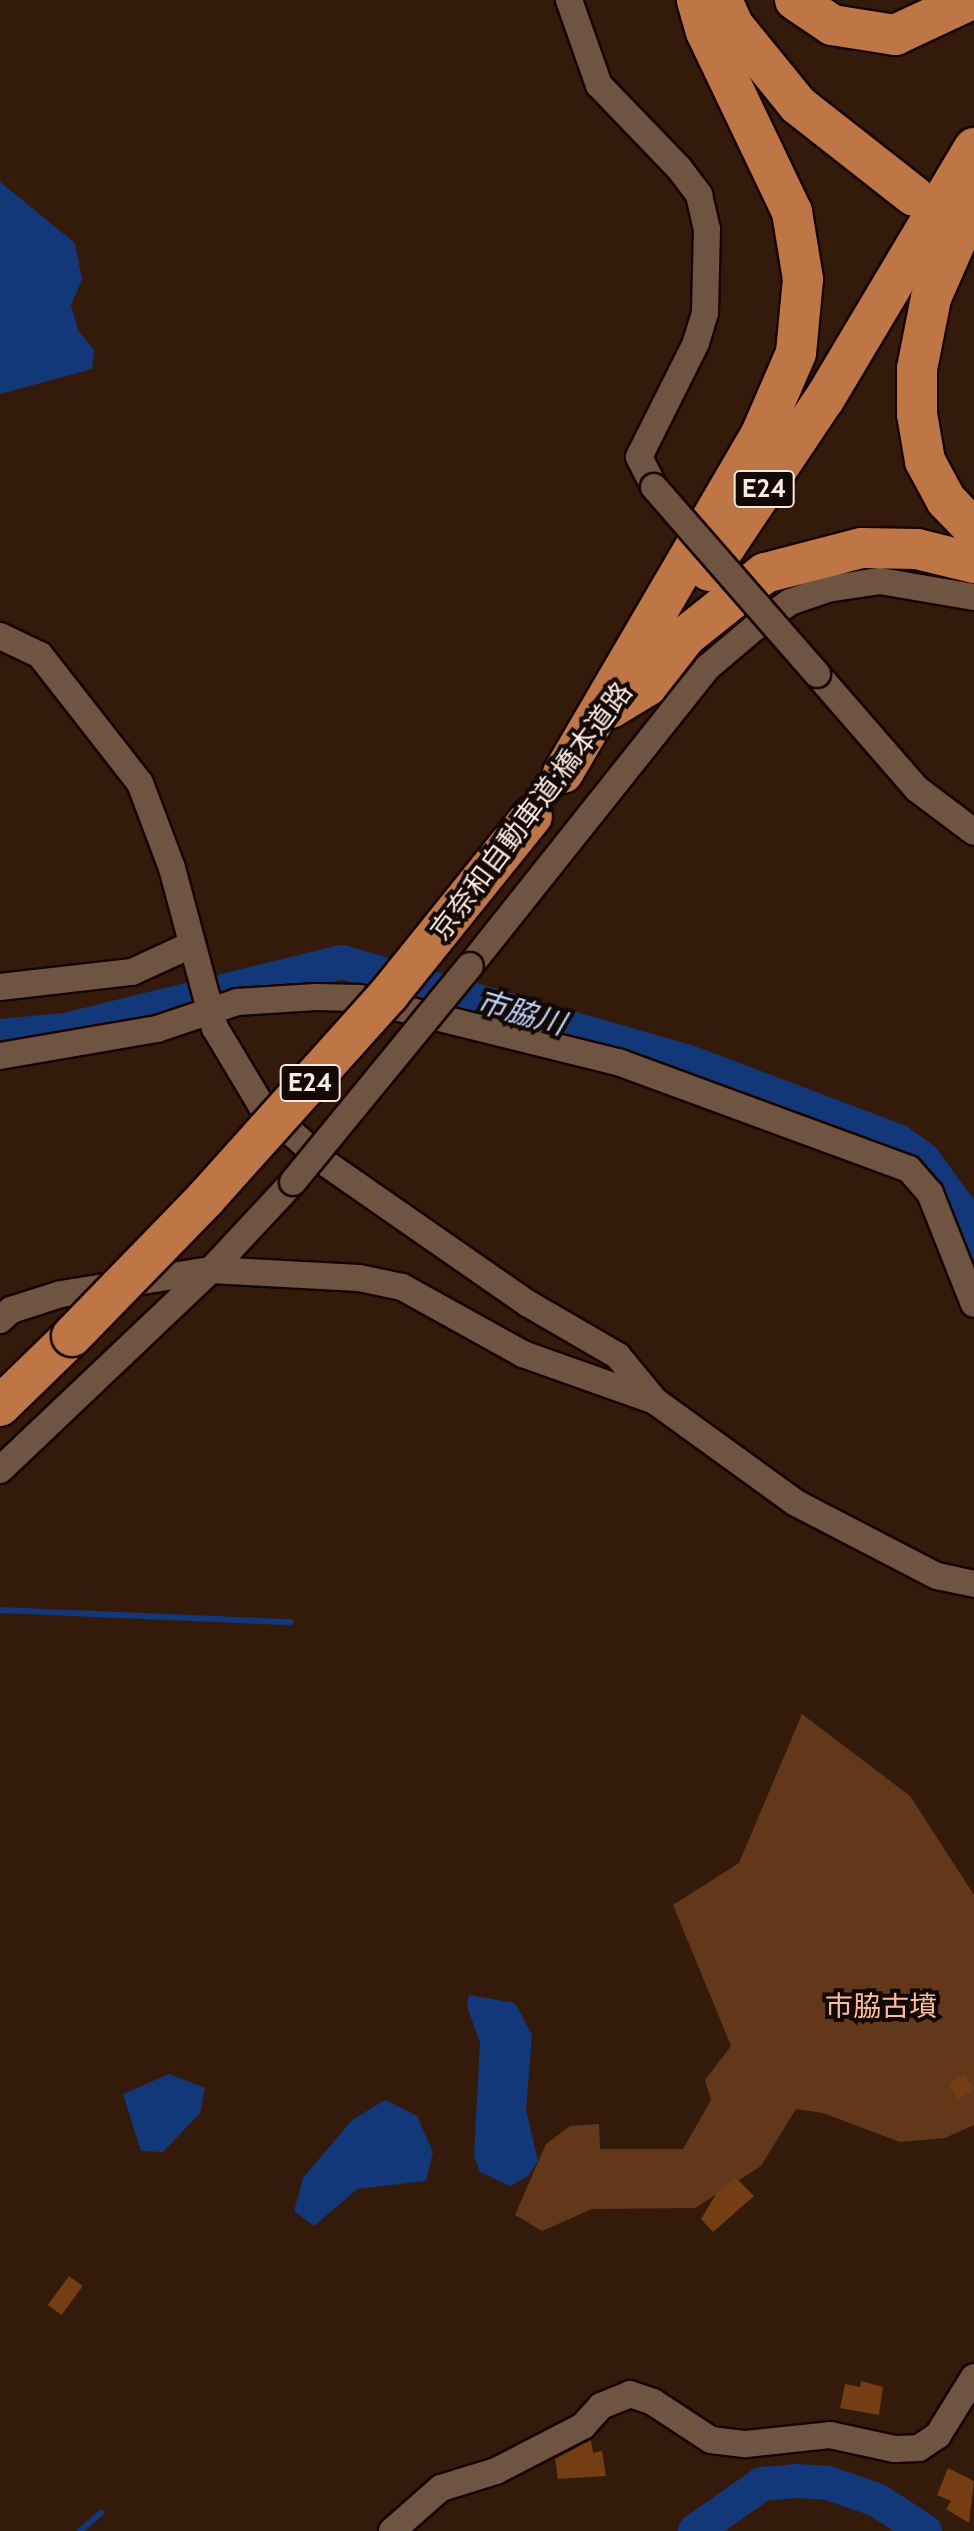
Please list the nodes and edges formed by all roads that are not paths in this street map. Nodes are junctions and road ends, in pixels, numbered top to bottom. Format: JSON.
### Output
{"nodes":[{"id":1,"x":569,"y":0,"type":"edge"},
{"id":2,"x":697,"y":0,"type":"edge"},
{"id":3,"x":722,"y":0,"type":"edge"},
{"id":4,"x":744,"y":0,"type":"edge"},
{"id":5,"x":795,"y":0,"type":"edge"},
{"id":6,"x":970,"y":0,"type":"edge"},
{"id":7,"x":974,"y":148,"type":"edge"},
{"id":8,"x":974,"y":200,"type":"edge"},
{"id":9,"x":974,"y":529,"type":"edge"},
{"id":10,"x":974,"y":563,"type":"edge"},
{"id":11,"x":974,"y":597,"type":"edge"},
{"id":12,"x":0,"y":636,"type":"edge"},
{"id":13,"x":611,"y":708,"type":"junction"},
{"id":14,"x":563,"y":773,"type":"junction"},
{"id":15,"x":974,"y":832,"type":"edge"},
{"id":16,"x":191,"y":945,"type":"junction"},
{"id":17,"x":0,"y":972,"type":"edge"},
{"id":18,"x":56,"y":984,"type":"junction"},
{"id":19,"x":0,"y":987,"type":"edge"},
{"id":20,"x":210,"y":1011,"type":"junction"},
{"id":21,"x":0,"y":1056,"type":"edge"},
{"id":22,"x":211,"y":1270,"type":"junction"},
{"id":23,"x":974,"y":1304,"type":"edge"},
{"id":24,"x":0,"y":1320,"type":"edge"},
{"id":25,"x":655,"y":1401,"type":"junction"},
{"id":26,"x":0,"y":1406,"type":"edge"},
{"id":27,"x":0,"y":1470,"type":"edge"},
{"id":28,"x":974,"y":1584,"type":"edge"},
{"id":29,"x":974,"y":2377,"type":"edge"},
{"id":30,"x":392,"y":2531,"type":"edge"}],
"edges":[{"from":1,"to":15,"type":"street","bridge":true},
{"from":2,"to":14,"type":"highway"},
{"from":3,"to":4,"type":"highway"},
{"from":5,"to":6,"type":"highway"},
{"from":7,"to":13,"type":"highway","name":"京奈和自動車道;橋本道路","number":"E24"},
{"from":8,"to":9,"type":"highway"},
{"from":10,"to":13,"type":"highway"},
{"from":11,"to":22,"type":"street","bridge":true},
{"from":12,"to":16,"type":"street"},
{"from":13,"to":14,"type":"highway","name":"京奈和自動車道;橋本道路","number":"E24"},
{"from":14,"to":26,"type":"highway","name":"京奈和自動車道;橋本道路","number":"E24","bridge":true},
{"from":16,"to":18,"type":"street"},
{"from":16,"to":20,"type":"street"},
{"from":17,"to":18,"type":"street"},
{"from":18,"to":19,"type":"street"},
{"from":20,"to":21,"type":"street"},
{"from":20,"to":23,"type":"street"},
{"from":20,"to":25,"type":"street"},
{"from":22,"to":24,"type":"street"},
{"from":22,"to":25,"type":"street"},
{"from":22,"to":27,"type":"street"},
{"from":25,"to":28,"type":"street"},
{"from":29,"to":30,"type":"street"}]}
